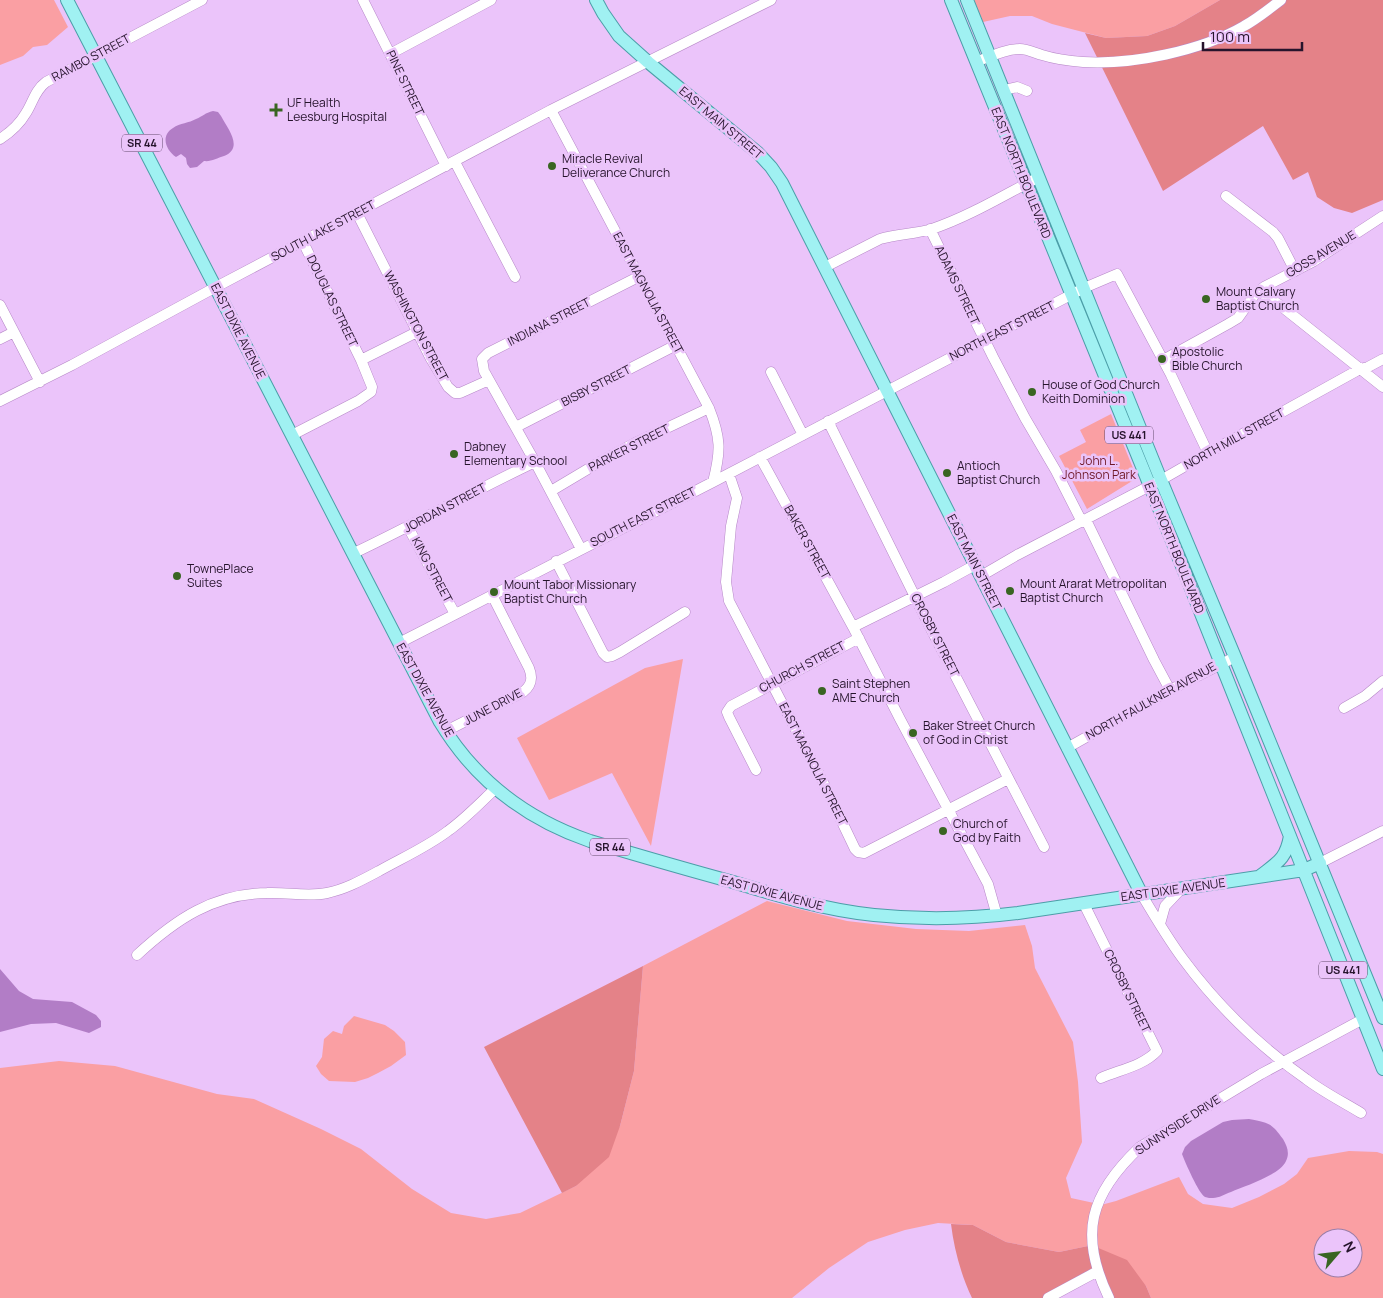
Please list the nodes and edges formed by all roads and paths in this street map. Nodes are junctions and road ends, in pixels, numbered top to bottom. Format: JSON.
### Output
{"nodes":[{"id":1,"x":68,"y":0,"type":"edge"},
{"id":2,"x":202,"y":0,"type":"edge"},
{"id":3,"x":363,"y":0,"type":"edge"},
{"id":4,"x":491,"y":0,"type":"edge"},
{"id":5,"x":596,"y":0,"type":"edge"},
{"id":6,"x":771,"y":0,"type":"edge"},
{"id":7,"x":951,"y":0,"type":"edge"},
{"id":8,"x":967,"y":0,"type":"edge"},
{"id":9,"x":1281,"y":0,"type":"edge"},
{"id":10,"x":390,"y":54,"type":"junction"},
{"id":11,"x":96,"y":55,"type":"junction"},
{"id":12,"x":990,"y":56,"type":"junction"},
{"id":13,"x":648,"y":62,"type":"junction"},
{"id":14,"x":976,"y":62,"type":"junction"},
{"id":15,"x":1004,"y":90,"type":"junction"},
{"id":16,"x":1027,"y":91,"type":"dead end"},
{"id":17,"x":551,"y":110,"type":"junction"},
{"id":18,"x":0,"y":140,"type":"edge"},
{"id":19,"x":451,"y":164,"type":"junction"},
{"id":20,"x":1039,"y":177,"type":"junction"},
{"id":21,"x":1026,"y":184,"type":"junction"},
{"id":22,"x":1226,"y":196,"type":"dead end"},
{"id":23,"x":357,"y":213,"type":"junction"},
{"id":24,"x":1383,"y":216,"type":"edge"},
{"id":25,"x":930,"y":229,"type":"junction"},
{"id":26,"x":303,"y":242,"type":"junction"},
{"id":27,"x":825,"y":267,"type":"junction"},
{"id":28,"x":1295,"y":271,"type":"junction"},
{"id":29,"x":638,"y":276,"type":"junction"},
{"id":30,"x":515,"y":277,"type":"dead end"},
{"id":31,"x":216,"y":287,"type":"junction"},
{"id":32,"x":1084,"y":288,"type":"junction"},
{"id":33,"x":1259,"y":291,"type":"junction"},
{"id":34,"x":1071,"y":295,"type":"junction"},
{"id":35,"x":0,"y":305,"type":"edge"},
{"id":36,"x":14,"y":332,"type":"junction"},
{"id":37,"x":417,"y":332,"type":"junction"},
{"id":38,"x":0,"y":339,"type":"edge"},
{"id":39,"x":984,"y":340,"type":"junction"},
{"id":40,"x":676,"y":345,"type":"junction"},
{"id":41,"x":1383,"y":359,"type":"edge"},
{"id":42,"x":360,"y":360,"type":"junction"},
{"id":43,"x":1163,"y":360,"type":"junction"},
{"id":44,"x":1360,"y":369,"type":"junction"},
{"id":45,"x":771,"y":372,"type":"dead end"},
{"id":46,"x":489,"y":380,"type":"junction"},
{"id":47,"x":40,"y":382,"type":"junction"},
{"id":48,"x":1383,"y":387,"type":"edge"},
{"id":49,"x":887,"y":391,"type":"junction"},
{"id":50,"x":0,"y":402,"type":"edge"},
{"id":51,"x":708,"y":408,"type":"junction"},
{"id":52,"x":828,"y":421,"type":"junction"},
{"id":53,"x":516,"y":427,"type":"junction"},
{"id":54,"x":803,"y":434,"type":"junction"},
{"id":55,"x":292,"y":435,"type":"junction"},
{"id":56,"x":1208,"y":453,"type":"junction"},
{"id":57,"x":760,"y":457,"type":"junction"},
{"id":58,"x":535,"y":462,"type":"junction"},
{"id":59,"x":729,"y":474,"type":"junction"},
{"id":60,"x":713,"y":482,"type":"junction"},
{"id":61,"x":1156,"y":483,"type":"junction"},
{"id":62,"x":551,"y":491,"type":"junction"},
{"id":63,"x":1084,"y":521,"type":"junction"},
{"id":64,"x":408,"y":527,"type":"junction"},
{"id":65,"x":581,"y":549,"type":"junction"},
{"id":66,"x":354,"y":553,"type":"junction"},
{"id":67,"x":556,"y":561,"type":"junction"},
{"id":68,"x":978,"y":570,"type":"junction"},
{"id":69,"x":492,"y":596,"type":"junction"},
{"id":70,"x":915,"y":597,"type":"junction"},
{"id":71,"x":685,"y":612,"type":"dead end"},
{"id":72,"x":455,"y":614,"type":"junction"},
{"id":73,"x":853,"y":626,"type":"junction"},
{"id":74,"x":859,"y":638,"type":"junction"},
{"id":75,"x":399,"y":643,"type":"junction"},
{"id":76,"x":1235,"y":657,"type":"junction"},
{"id":77,"x":1221,"y":663,"type":"junction"},
{"id":78,"x":1383,"y":681,"type":"edge"},
{"id":79,"x":772,"y":683,"type":"junction"},
{"id":80,"x":1170,"y":690,"type":"junction"},
{"id":81,"x":1344,"y":708,"type":"dead end"},
{"id":82,"x":446,"y":731,"type":"junction"},
{"id":83,"x":1067,"y":748,"type":"junction"},
{"id":84,"x":756,"y":770,"type":"dead end"},
{"id":85,"x":1008,"y":779,"type":"junction"},
{"id":86,"x":496,"y":788,"type":"junction"},
{"id":87,"x":948,"y":810,"type":"junction"},
{"id":88,"x":1383,"y":831,"type":"edge"},
{"id":89,"x":1290,"y":836,"type":"junction"},
{"id":90,"x":1044,"y":847,"type":"dead end"},
{"id":91,"x":1320,"y":863,"type":"junction"},
{"id":92,"x":1304,"y":870,"type":"junction"},
{"id":93,"x":1258,"y":878,"type":"junction"},
{"id":94,"x":1181,"y":889,"type":"junction"},
{"id":95,"x":1142,"y":895,"type":"junction"},
{"id":96,"x":1084,"y":904,"type":"junction"},
{"id":97,"x":997,"y":916,"type":"junction"},
{"id":98,"x":1160,"y":924,"type":"junction"},
{"id":99,"x":137,"y":955,"type":"dead end"},
{"id":100,"x":1383,"y":1018,"type":"edge"},
{"id":101,"x":1363,"y":1019,"type":"junction"},
{"id":102,"x":1383,"y":1028,"type":"edge"},
{"id":103,"x":1283,"y":1062,"type":"junction"},
{"id":104,"x":1383,"y":1069,"type":"edge"},
{"id":105,"x":1101,"y":1078,"type":"dead end"},
{"id":106,"x":1361,"y":1113,"type":"dead end"},
{"id":107,"x":1098,"y":1271,"type":"junction"},
{"id":108,"x":1048,"y":1298,"type":"edge"},
{"id":109,"x":1109,"y":1298,"type":"edge"}],
"edges":[{"from":1,"to":11,"type":"main road","name":"EAST DIXIE AVENUE","number":"SR 44"},
{"from":2,"to":11,"type":"street","name":"RAMBO STREET"},
{"from":3,"to":10,"type":"street","name":"PINE STREET"},
{"from":4,"to":10,"type":"street"},
{"from":5,"to":13,"type":"main road","name":"EAST MAIN STREET"},
{"from":6,"to":13,"type":"street","name":"SOUTH LAKE STREET"},
{"from":7,"to":14,"type":"main road","name":"EAST NORTH BOULEVARD","number":"US 441"},
{"from":8,"to":12,"type":"main road","name":"EAST NORTH BOULEVARD","number":"US 441"},
{"from":9,"to":12,"type":"street"},
{"from":10,"to":19,"type":"street","name":"PINE STREET"},
{"from":11,"to":18,"type":"street","name":"RAMBO STREET"},
{"from":11,"to":31,"type":"main road","name":"EAST DIXIE AVENUE","number":"SR 44"},
{"from":12,"to":14,"type":"street"},
{"from":12,"to":15,"type":"main road","name":"EAST NORTH BOULEVARD","number":"US 441"},
{"from":13,"to":17,"type":"street","name":"SOUTH LAKE STREET"},
{"from":13,"to":27,"type":"main road","name":"EAST MAIN STREET"},
{"from":14,"to":21,"type":"main road","name":"EAST NORTH BOULEVARD","number":"US 441"},
{"from":15,"to":16,"type":"street"},
{"from":15,"to":20,"type":"main road","name":"EAST NORTH BOULEVARD","number":"US 441"},
{"from":17,"to":19,"type":"street","name":"SOUTH LAKE STREET"},
{"from":17,"to":29,"type":"street","name":"EAST MAGNOLIA STREET"},
{"from":19,"to":23,"type":"street","name":"SOUTH LAKE STREET"},
{"from":19,"to":30,"type":"street","name":"PINE STREET"},
{"from":20,"to":21,"type":"street"},
{"from":20,"to":32,"type":"main road","name":"EAST NORTH BOULEVARD","number":"US 441"},
{"from":21,"to":25,"type":"street"},
{"from":21,"to":34,"type":"main road","name":"EAST NORTH BOULEVARD","number":"US 441"},
{"from":22,"to":28,"type":"street"},
{"from":23,"to":26,"type":"street","name":"SOUTH LAKE STREET"},
{"from":23,"to":37,"type":"street","name":"WASHINGTON STREET"},
{"from":24,"to":28,"type":"street","name":"GOSS AVENUE"},
{"from":25,"to":27,"type":"street"},
{"from":25,"to":39,"type":"street","name":"ADAMS STREET"},
{"from":26,"to":31,"type":"street","name":"SOUTH LAKE STREET"},
{"from":26,"to":42,"type":"street","name":"DOUGLAS STREET"},
{"from":27,"to":49,"type":"main road","name":"EAST MAIN STREET"},
{"from":28,"to":33,"type":"street","name":"GOSS AVENUE"},
{"from":29,"to":40,"type":"street","name":"EAST MAGNOLIA STREET"},
{"from":29,"to":46,"type":"street","name":"INDIANA STREET"},
{"from":31,"to":47,"type":"street","name":"SOUTH LAKE STREET"},
{"from":31,"to":55,"type":"main road","name":"EAST DIXIE AVENUE","number":"SR 44"},
{"from":32,"to":34,"type":"street","name":"NORTH EAST STREET"},
{"from":32,"to":43,"type":"street","name":"NORTH EAST STREET"},
{"from":32,"to":61,"type":"main road","name":"EAST NORTH BOULEVARD","number":"US 441"},
{"from":33,"to":43,"type":"street","name":"GOSS AVENUE"},
{"from":33,"to":44,"type":"street"},
{"from":34,"to":39,"type":"street","name":"NORTH EAST STREET"},
{"from":34,"to":61,"type":"main road","name":"EAST NORTH BOULEVARD","number":"US 441"},
{"from":35,"to":36,"type":"street"},
{"from":36,"to":38,"type":"street"},
{"from":36,"to":47,"type":"street"},
{"from":37,"to":42,"type":"street"},
{"from":37,"to":46,"type":"street","name":"WASHINGTON STREET"},
{"from":39,"to":49,"type":"street","name":"NORTH EAST STREET"},
{"from":39,"to":63,"type":"street","name":"ADAMS STREET"},
{"from":40,"to":51,"type":"street","name":"EAST MAGNOLIA STREET"},
{"from":40,"to":53,"type":"street","name":"BISBY STREET"},
{"from":41,"to":44,"type":"street","name":"NORTH MILL STREET"},
{"from":42,"to":55,"type":"street"},
{"from":43,"to":56,"type":"street"},
{"from":44,"to":48,"type":"street"},
{"from":44,"to":56,"type":"street","name":"NORTH MILL STREET"},
{"from":45,"to":54,"type":"street"},
{"from":46,"to":53,"type":"street"},
{"from":47,"to":50,"type":"street","name":"SOUTH LAKE STREET"},
{"from":49,"to":52,"type":"street","name":"SOUTH EAST STREET"},
{"from":49,"to":68,"type":"main road","name":"EAST MAIN STREET"},
{"from":51,"to":60,"type":"street","name":"EAST MAGNOLIA STREET"},
{"from":51,"to":62,"type":"street","name":"PARKER STREET"},
{"from":52,"to":54,"type":"street","name":"SOUTH EAST STREET"},
{"from":52,"to":70,"type":"street","name":"CROSBY STREET"},
{"from":53,"to":58,"type":"street"},
{"from":54,"to":57,"type":"street","name":"SOUTH EAST STREET"},
{"from":55,"to":66,"type":"main road","name":"EAST DIXIE AVENUE","number":"SR 44"},
{"from":56,"to":61,"type":"street","name":"NORTH MILL STREET"},
{"from":57,"to":59,"type":"street","name":"SOUTH EAST STREET"},
{"from":57,"to":73,"type":"street","name":"BAKER STREET"},
{"from":58,"to":62,"type":"street"},
{"from":58,"to":64,"type":"street","name":"JORDAN STREET"},
{"from":59,"to":60,"type":"street","name":"SOUTH EAST STREET"},
{"from":59,"to":79,"type":"street","name":"EAST MAGNOLIA STREET"},
{"from":60,"to":65,"type":"street","name":"SOUTH EAST STREET"},
{"from":61,"to":63,"type":"street","name":"NORTH MILL STREET"},
{"from":61,"to":76,"type":"main road","name":"EAST NORTH BOULEVARD","number":"US 441"},
{"from":61,"to":77,"type":"main road","name":"EAST NORTH BOULEVARD","number":"US 441"},
{"from":62,"to":65,"type":"street"},
{"from":63,"to":68,"type":"street","name":"NORTH MILL STREET"},
{"from":63,"to":80,"type":"street","name":"ADAMS STREET"},
{"from":64,"to":66,"type":"street","name":"JORDAN STREET"},
{"from":64,"to":72,"type":"street","name":"KING STREET"},
{"from":65,"to":67,"type":"street","name":"SOUTH EAST STREET"},
{"from":66,"to":75,"type":"main road","name":"EAST DIXIE AVENUE","number":"SR 44"},
{"from":67,"to":69,"type":"street","name":"SOUTH EAST STREET"},
{"from":67,"to":71,"type":"street"},
{"from":68,"to":70,"type":"street","name":"CHURCH STREET"},
{"from":68,"to":83,"type":"main road","name":"EAST MAIN STREET"},
{"from":69,"to":72,"type":"street","name":"SOUTH EAST STREET"},
{"from":69,"to":82,"type":"street","name":"JUNE DRIVE"},
{"from":70,"to":73,"type":"street","name":"CHURCH STREET"},
{"from":70,"to":85,"type":"street","name":"CROSBY STREET"},
{"from":72,"to":75,"type":"street","name":"SOUTH EAST STREET"},
{"from":73,"to":74,"type":"street","name":"CHURCH STREET"},
{"from":74,"to":79,"type":"street","name":"CHURCH STREET"},
{"from":74,"to":87,"type":"street"},
{"from":75,"to":82,"type":"main road","name":"EAST DIXIE AVENUE","number":"SR 44"},
{"from":76,"to":77,"type":"street","name":"NORTH FAULKNER AVENUE"},
{"from":76,"to":91,"type":"main road","name":"EAST NORTH BOULEVARD","number":"US 441"},
{"from":77,"to":80,"type":"street","name":"NORTH FAULKNER AVENUE"},
{"from":77,"to":89,"type":"main road","name":"EAST NORTH BOULEVARD","number":"US 441"},
{"from":78,"to":81,"type":"street"},
{"from":79,"to":84,"type":"street","name":"CHURCH STREET"},
{"from":79,"to":87,"type":"street","name":"EAST MAGNOLIA STREET"},
{"from":80,"to":83,"type":"street","name":"NORTH FAULKNER AVENUE"},
{"from":82,"to":86,"type":"main road","name":"EAST DIXIE AVENUE","number":"SR 44"},
{"from":83,"to":95,"type":"main road","name":"EAST MAIN STREET"},
{"from":85,"to":87,"type":"street"},
{"from":85,"to":90,"type":"street","name":"CROSBY STREET"},
{"from":86,"to":97,"type":"main road","name":"EAST DIXIE AVENUE","number":"SR 44"},
{"from":86,"to":99,"type":"street"},
{"from":87,"to":97,"type":"street"},
{"from":88,"to":91,"type":"street"},
{"from":89,"to":92,"type":"main road","name":"EAST NORTH BOULEVARD","number":"US 441"},
{"from":89,"to":93,"type":"main road"},
{"from":91,"to":92,"type":"main road","number":"SR 44"},
{"from":91,"to":100,"type":"main road","name":"EAST NORTH BOULEVARD","number":"US 441"},
{"from":92,"to":93,"type":"main road","name":"EAST DIXIE AVENUE","number":"SR 44"},
{"from":92,"to":101,"type":"main road","name":"EAST NORTH BOULEVARD","number":"US 441"},
{"from":93,"to":94,"type":"main road","name":"EAST DIXIE AVENUE","number":"SR 44"},
{"from":94,"to":95,"type":"main road","name":"EAST DIXIE AVENUE","number":"SR 44"},
{"from":94,"to":98,"type":"street"},
{"from":95,"to":96,"type":"main road","name":"EAST DIXIE AVENUE","number":"SR 44"},
{"from":95,"to":98,"type":"street","name":"EAST MAIN STREET"},
{"from":96,"to":97,"type":"main road","name":"EAST DIXIE AVENUE","number":"SR 44"},
{"from":96,"to":105,"type":"street","name":"CROSBY STREET"},
{"from":98,"to":103,"type":"street","name":"EAST MAIN STREET"},
{"from":101,"to":102,"type":"main road"},
{"from":101,"to":103,"type":"street","name":"SUNNYSIDE DRIVE"},
{"from":101,"to":104,"type":"main road","name":"EAST NORTH BOULEVARD","number":"US 441"},
{"from":103,"to":106,"type":"street","name":"EAST MAIN STREET"},
{"from":103,"to":107,"type":"street","name":"SUNNYSIDE DRIVE"},
{"from":107,"to":108,"type":"street"},
{"from":107,"to":109,"type":"street","name":"SUNNYSIDE DRIVE"}]}
